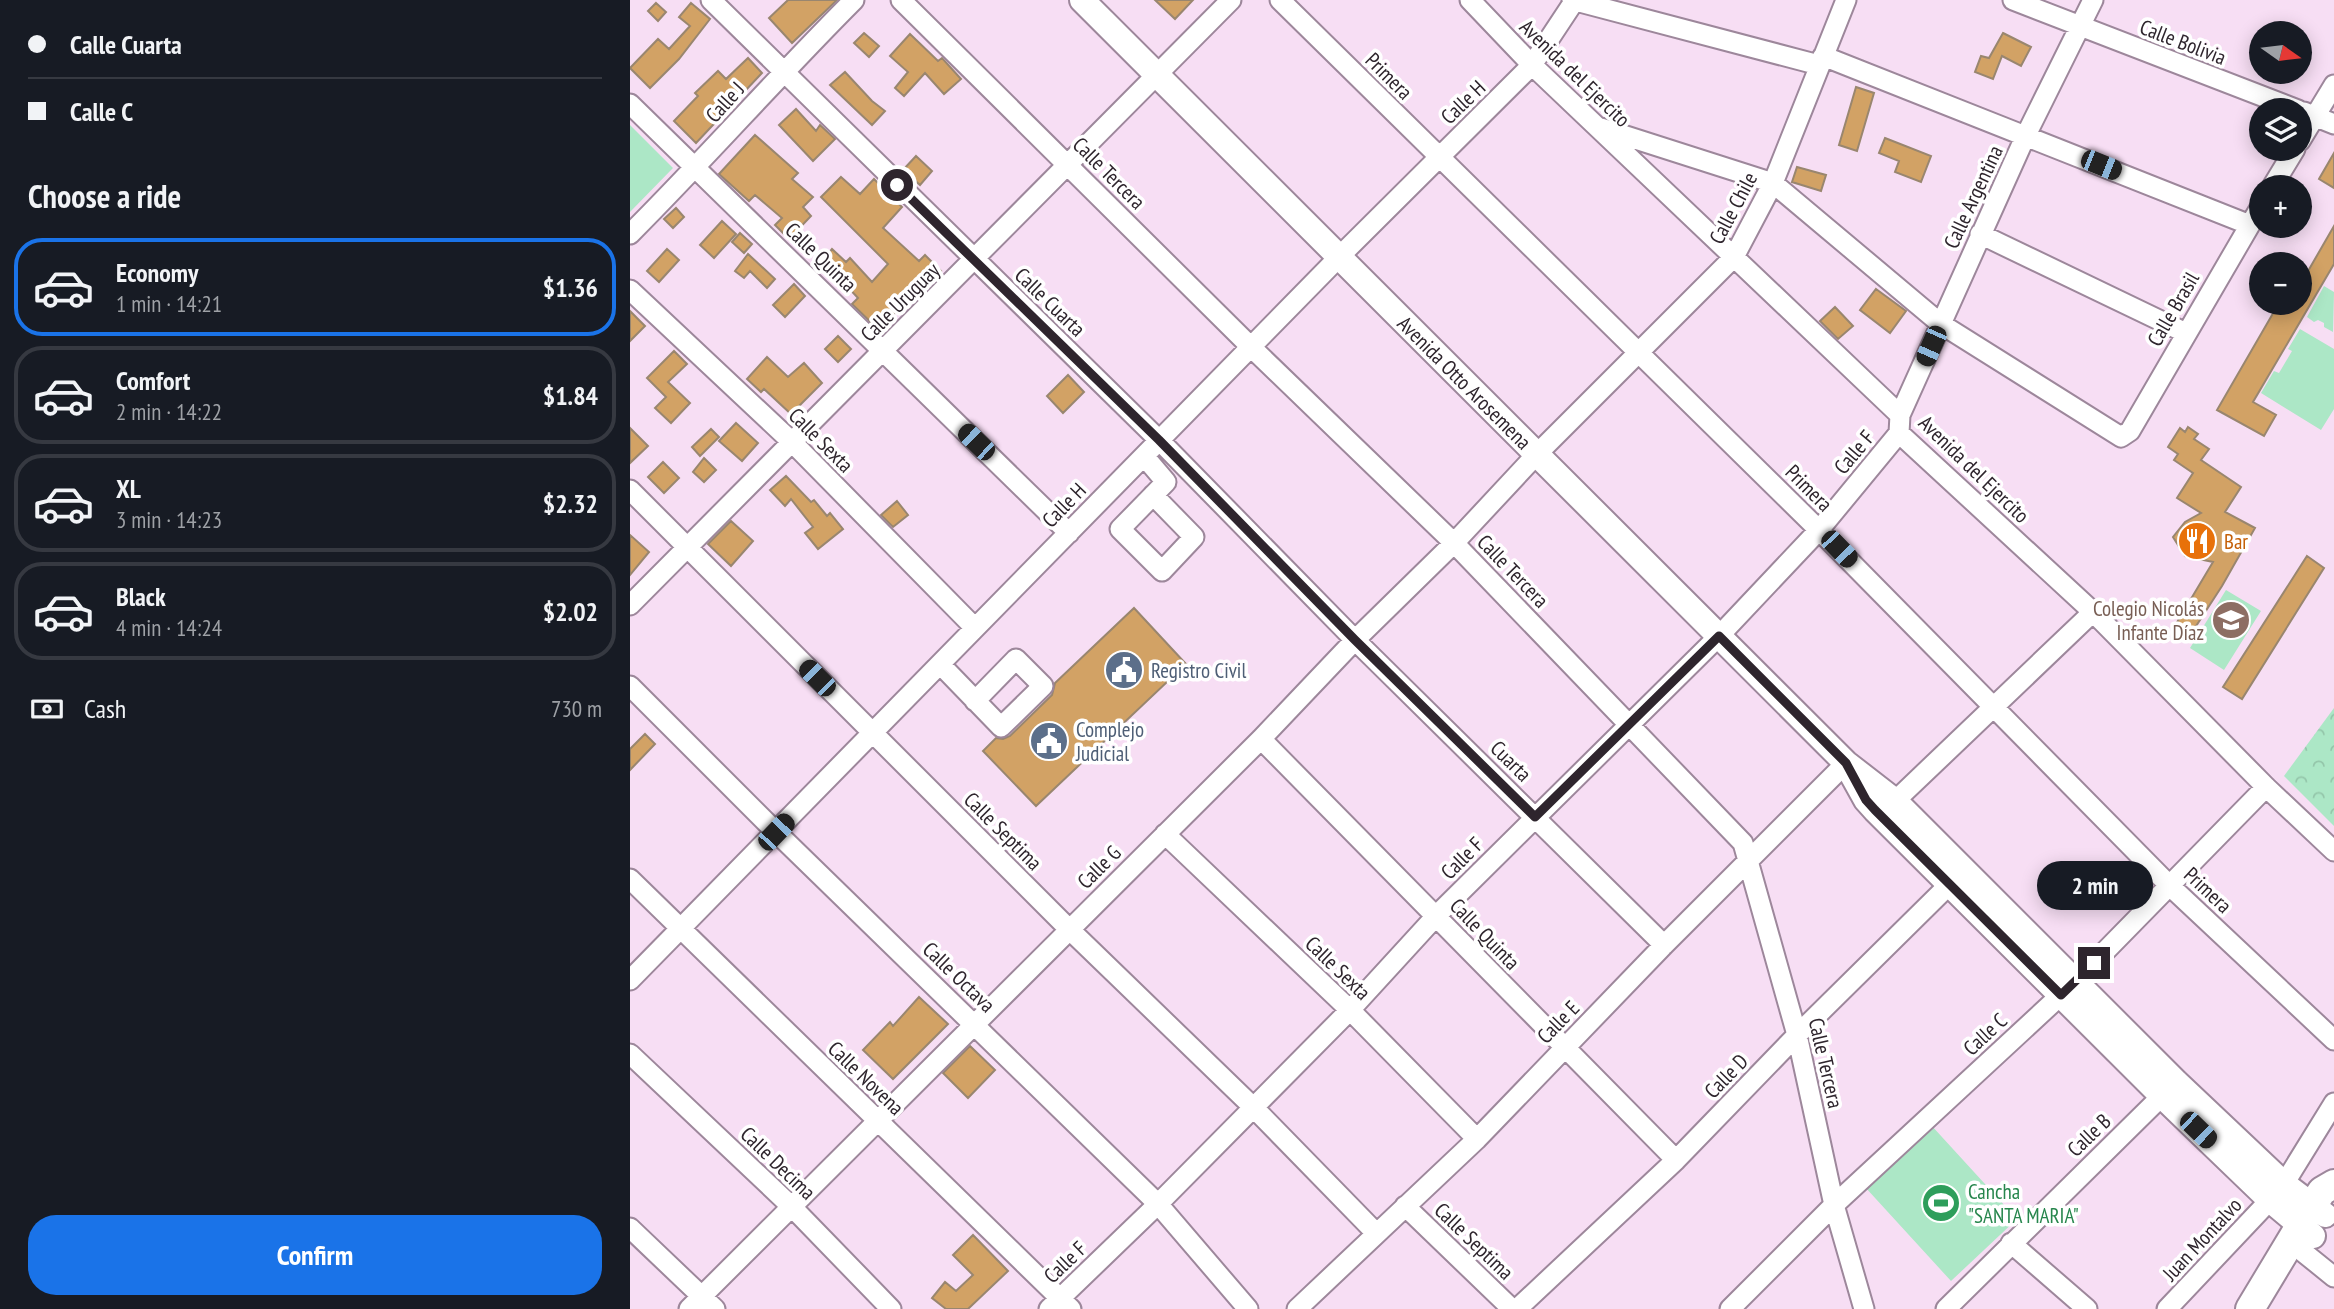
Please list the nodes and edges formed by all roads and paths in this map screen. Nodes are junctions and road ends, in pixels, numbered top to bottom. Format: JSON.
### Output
{"nodes":[{"id":1,"x":711,"y":0,"type":"edge"},
{"id":2,"x":854,"y":0,"type":"edge"},
{"id":3,"x":901,"y":0,"type":"edge"},
{"id":4,"x":1082,"y":0,"type":"edge"},
{"id":5,"x":1231,"y":0,"type":"edge"},
{"id":6,"x":1280,"y":0,"type":"edge"},
{"id":7,"x":1470,"y":0,"type":"edge"},
{"id":8,"x":1574,"y":0,"type":"edge"},
{"id":9,"x":1846,"y":0,"type":"edge"},
{"id":10,"x":2013,"y":0,"type":"edge"},
{"id":11,"x":2093,"y":0,"type":"edge"},
{"id":12,"x":2078,"y":27,"type":"junction"},
{"id":13,"x":1821,"y":61,"type":"junction"},
{"id":14,"x":1532,"y":65,"type":"junction"},
{"id":15,"x":782,"y":72,"type":"junction"},
{"id":16,"x":1158,"y":75,"type":"junction"},
{"id":17,"x":2332,"y":90,"type":"edge"},
{"id":18,"x":2267,"y":98,"type":"edge"},
{"id":19,"x":630,"y":104,"type":"edge"},
{"id":20,"x":2312,"y":106,"type":"edge"},
{"id":21,"x":2312,"y":115,"type":"edge"},
{"id":22,"x":2334,"y":124,"type":"edge"},
{"id":23,"x":1597,"y":126,"type":"junction"},
{"id":24,"x":2026,"y":135,"type":"junction"},
{"id":25,"x":1439,"y":157,"type":"junction"},
{"id":26,"x":1068,"y":165,"type":"junction"},
{"id":27,"x":696,"y":168,"type":"junction"},
{"id":28,"x":1773,"y":183,"type":"junction"},
{"id":29,"x":2249,"y":225,"type":"edge"},
{"id":30,"x":2249,"y":227,"type":"edge"},
{"id":31,"x":630,"y":234,"type":"edge"},
{"id":32,"x":1980,"y":234,"type":"junction"},
{"id":33,"x":1339,"y":257,"type":"junction"},
{"id":34,"x":1734,"y":257,"type":"junction"},
{"id":35,"x":974,"y":260,"type":"junction"},
{"id":36,"x":630,"y":290,"type":"edge"},
{"id":37,"x":1941,"y":324,"type":"junction"},
{"id":38,"x":2186,"y":332,"type":"junction"},
{"id":39,"x":1251,"y":347,"type":"junction"},
{"id":40,"x":884,"y":350,"type":"junction"},
{"id":41,"x":1639,"y":353,"type":"junction"},
{"id":42,"x":1899,"y":424,"type":"junction"},
{"id":43,"x":1159,"y":440,"type":"junction"},
{"id":44,"x":792,"y":442,"type":"junction"},
{"id":45,"x":1536,"y":454,"type":"junction"},
{"id":46,"x":1144,"y":456,"type":"junction"},
{"id":47,"x":630,"y":490,"type":"edge"},
{"id":48,"x":1153,"y":495,"type":"dead end"},
{"id":49,"x":1819,"y":530,"type":"junction"},
{"id":50,"x":1069,"y":533,"type":"junction"},
{"id":51,"x":1454,"y":543,"type":"junction"},
{"id":52,"x":687,"y":548,"type":"junction"},
{"id":53,"x":630,"y":605,"type":"edge"},
{"id":54,"x":2093,"y":612,"type":"junction"},
{"id":55,"x":975,"y":628,"type":"junction"},
{"id":56,"x":1719,"y":636,"type":"junction"},
{"id":57,"x":1355,"y":640,"type":"junction"},
{"id":58,"x":940,"y":664,"type":"junction"},
{"id":59,"x":630,"y":686,"type":"edge"},
{"id":60,"x":975,"y":701,"type":"dead end"},
{"id":61,"x":1994,"y":706,"type":"junction"},
{"id":62,"x":1630,"y":725,"type":"junction"},
{"id":63,"x":872,"y":733,"type":"junction"},
{"id":64,"x":1261,"y":739,"type":"junction"},
{"id":65,"x":1846,"y":763,"type":"junction"},
{"id":66,"x":2266,"y":787,"type":"junction"},
{"id":67,"x":1895,"y":801,"type":"junction"},
{"id":68,"x":1535,"y":817,"type":"junction"},
{"id":69,"x":776,"y":832,"type":"junction"},
{"id":70,"x":1165,"y":834,"type":"junction"},
{"id":71,"x":2334,"y":851,"type":"edge"},
{"id":72,"x":1749,"y":860,"type":"junction"},
{"id":73,"x":1957,"y":877,"type":"junction"},
{"id":74,"x":630,"y":879,"type":"edge"},
{"id":75,"x":2170,"y":886,"type":"junction"},
{"id":76,"x":1437,"y":915,"type":"junction"},
{"id":77,"x":680,"y":929,"type":"junction"},
{"id":78,"x":1069,"y":929,"type":"junction"},
{"id":79,"x":1664,"y":945,"type":"junction"},
{"id":80,"x":630,"y":980,"type":"edge"},
{"id":81,"x":2068,"y":989,"type":"junction"},
{"id":82,"x":1350,"y":1010,"type":"junction"},
{"id":83,"x":975,"y":1024,"type":"junction"},
{"id":84,"x":1797,"y":1035,"type":"junction"},
{"id":85,"x":2334,"y":1040,"type":"edge"},
{"id":86,"x":1564,"y":1048,"type":"junction"},
{"id":87,"x":630,"y":1054,"type":"edge"},
{"id":88,"x":2169,"y":1089,"type":"junction"},
{"id":89,"x":2334,"y":1103,"type":"edge"},
{"id":90,"x":1253,"y":1107,"type":"junction"},
{"id":91,"x":877,"y":1120,"type":"junction"},
{"id":92,"x":1477,"y":1139,"type":"junction"},
{"id":93,"x":1676,"y":1160,"type":"junction"},
{"id":94,"x":2334,"y":1184,"type":"edge"},
{"id":95,"x":2277,"y":1192,"type":"junction"},
{"id":96,"x":1158,"y":1204,"type":"junction"},
{"id":97,"x":1834,"y":1205,"type":"junction"},
{"id":98,"x":1405,"y":1206,"type":"junction"},
{"id":99,"x":792,"y":1207,"type":"junction"},
{"id":100,"x":2314,"y":1221,"type":"edge"},
{"id":101,"x":630,"y":1228,"type":"edge"},
{"id":102,"x":1376,"y":1233,"type":"junction"},
{"id":103,"x":2011,"y":1243,"type":"junction"},
{"id":104,"x":2334,"y":1278,"type":"edge"},
{"id":105,"x":702,"y":1305,"type":"edge"},
{"id":106,"x":1060,"y":1306,"type":"edge"},
{"id":107,"x":891,"y":1309,"type":"edge"},
{"id":108,"x":1248,"y":1309,"type":"edge"},
{"id":109,"x":1297,"y":1309,"type":"edge"},
{"id":110,"x":1514,"y":1309,"type":"edge"},
{"id":111,"x":1730,"y":1309,"type":"edge"},
{"id":112,"x":1864,"y":1309,"type":"edge"},
{"id":113,"x":1946,"y":1309,"type":"edge"},
{"id":114,"x":2087,"y":1309,"type":"edge"},
{"id":115,"x":2167,"y":1309,"type":"edge"},
{"id":116,"x":2249,"y":1309,"type":"edge"},
{"id":117,"x":2270,"y":1309,"type":"edge"}],
"edges":[{"from":1,"to":15,"type":"street","name":"Calle Cuarta"},
{"from":2,"to":15,"type":"street","name":"Calle J"},
{"from":3,"to":26,"type":"street","name":"Calle Tercera"},
{"from":4,"to":16,"type":"main road","name":"Avenida Otto Arosemena"},
{"from":5,"to":16,"type":"street","name":"Calle Uruguay"},
{"from":6,"to":25,"type":"street","name":"Primera"},
{"from":7,"to":14,"type":"street","name":"Avenida del Ejercito"},
{"from":8,"to":13,"type":"street"},
{"from":8,"to":14,"type":"street","name":"Calle H"},
{"from":9,"to":13,"type":"street","name":"Calle Chile"},
{"from":10,"to":12,"type":"street","name":"Calle Bolivia"},
{"from":11,"to":12,"type":"street","name":"Calle Argentina"},
{"from":12,"to":18,"type":"street","name":"Calle Bolivia"},
{"from":12,"to":24,"type":"street","name":"Calle Argentina"},
{"from":13,"to":24,"type":"street"},
{"from":13,"to":28,"type":"street","name":"Calle Chile"},
{"from":14,"to":23,"type":"street","name":"Avenida del Ejercito"},
{"from":14,"to":25,"type":"street","name":"Calle H"},
{"from":15,"to":27,"type":"street","name":"Calle J"},
{"from":15,"to":35,"type":"street","name":"Calle Cuarta"},
{"from":16,"to":26,"type":"street","name":"Calle Uruguay"},
{"from":16,"to":33,"type":"main road","name":"Avenida Otto Arosemena"},
{"from":17,"to":20,"type":"street"},
{"from":19,"to":27,"type":"street","name":"Calle Quinta"},
{"from":21,"to":22,"type":"street","name":"Calle Bolivia"},
{"from":23,"to":28,"type":"street"},
{"from":23,"to":34,"type":"street","name":"Avenida del Ejercito"},
{"from":24,"to":29,"type":"street"},
{"from":24,"to":32,"type":"street","name":"Calle Argentina"},
{"from":25,"to":33,"type":"street","name":"Calle H"},
{"from":25,"to":41,"type":"street","name":"Primera"},
{"from":26,"to":35,"type":"street","name":"Calle Uruguay"},
{"from":26,"to":39,"type":"street","name":"Calle Tercera"},
{"from":27,"to":31,"type":"street","name":"Calle J"},
{"from":27,"to":40,"type":"street","name":"Calle Quinta"},
{"from":28,"to":34,"type":"street","name":"Calle Chile"},
{"from":28,"to":37,"type":"street"},
{"from":30,"to":38,"type":"street","name":"Calle Brasil"},
{"from":32,"to":37,"type":"street","name":"Calle Argentina"},
{"from":32,"to":38,"type":"street"},
{"from":33,"to":39,"type":"street","name":"Calle H"},
{"from":33,"to":45,"type":"main road","name":"Avenida Otto Arosemena"},
{"from":34,"to":41,"type":"street","name":"Calle Chile"},
{"from":34,"to":42,"type":"street","name":"Avenida del Ejercito"},
{"from":35,"to":40,"type":"street","name":"Calle Uruguay"},
{"from":35,"to":43,"type":"street","name":"Calle Cuarta"},
{"from":36,"to":44,"type":"street","name":"Calle Sexta"},
{"from":37,"to":38,"type":"street","name":"Calle Brasil"},
{"from":37,"to":42,"type":"street","name":"Calle Argentina"},
{"from":39,"to":43,"type":"street","name":"Calle H"},
{"from":39,"to":51,"type":"street","name":"Calle Tercera"},
{"from":40,"to":44,"type":"street","name":"Calle Uruguay"},
{"from":40,"to":50,"type":"street","name":"Calle Quinta"},
{"from":41,"to":45,"type":"street","name":"Calle Chile"},
{"from":41,"to":49,"type":"street","name":"Primera"},
{"from":42,"to":49,"type":"street","name":"Calle F"},
{"from":42,"to":54,"type":"street","name":"Avenida del Ejercito"},
{"from":43,"to":46,"type":"street","name":"Calle H"},
{"from":43,"to":57,"type":"street","name":"Calle Cuarta"},
{"from":44,"to":52,"type":"street","name":"Calle Uruguay"},
{"from":44,"to":55,"type":"street","name":"Calle Sexta"},
{"from":45,"to":51,"type":"street","name":"Calle G"},
{"from":45,"to":56,"type":"main road","name":"Avenida Otto Arosemena"},
{"from":46,"to":48,"type":"street"},
{"from":46,"to":50,"type":"street","name":"Calle H"},
{"from":47,"to":52,"type":"street","name":"Calle Septima"},
{"from":49,"to":56,"type":"street","name":"Calle F"},
{"from":49,"to":61,"type":"street","name":"Primera"},
{"from":50,"to":55,"type":"street","name":"Calle H"},
{"from":51,"to":57,"type":"street","name":"Calle G"},
{"from":51,"to":62,"type":"street","name":"Calle Tercera"},
{"from":52,"to":53,"type":"street","name":"Calle Uruguay"},
{"from":52,"to":63,"type":"street","name":"Calle Septima"},
{"from":54,"to":61,"type":"street"},
{"from":54,"to":66,"type":"street","name":"Avenida del Ejercito"},
{"from":55,"to":58,"type":"street","name":"Calle H"},
{"from":56,"to":62,"type":"street","name":"Calle F"},
{"from":56,"to":65,"type":"main road","name":"Avenida Otto Arosemena"},
{"from":57,"to":64,"type":"street","name":"Calle G"},
{"from":57,"to":68,"type":"street","name":"Cuarta"},
{"from":58,"to":60,"type":"street"},
{"from":58,"to":63,"type":"street","name":"Calle H"},
{"from":59,"to":69,"type":"street","name":"Calle Octava"},
{"from":61,"to":67,"type":"street"},
{"from":61,"to":75,"type":"street","name":"Primera"},
{"from":62,"to":68,"type":"street","name":"Calle F"},
{"from":62,"to":72,"type":"street","name":"Calle Tercera"},
{"from":63,"to":69,"type":"street","name":"Calle H"},
{"from":63,"to":78,"type":"street","name":"Calle Septima"},
{"from":64,"to":70,"type":"street","name":"Calle G"},
{"from":64,"to":76,"type":"street","name":"Calle Quinta"},
{"from":65,"to":67,"type":"main road","name":"Avenida Otto Arosemena"},
{"from":65,"to":72,"type":"street","name":"Calle E"},
{"from":65,"to":73,"type":"main road","name":"Avenida Otto Arosemena"},
{"from":66,"to":71,"type":"street","name":"Avenida del Ejercito"},
{"from":66,"to":75,"type":"street","name":"Calle C"},
{"from":67,"to":73,"type":"main road","name":"Avenida Otto Arosemena"},
{"from":68,"to":76,"type":"street","name":"Calle F"},
{"from":68,"to":79,"type":"street","name":"Cuarta"},
{"from":69,"to":77,"type":"street","name":"Calle H"},
{"from":69,"to":83,"type":"street","name":"Calle Octava"},
{"from":70,"to":78,"type":"street","name":"Calle G"},
{"from":70,"to":82,"type":"street","name":"Calle Sexta"},
{"from":72,"to":79,"type":"street","name":"Calle E"},
{"from":72,"to":84,"type":"street","name":"Calle Tercera"},
{"from":73,"to":81,"type":"main road","name":"Avenida Otto Arosemena"},
{"from":73,"to":84,"type":"street","name":"Calle D"},
{"from":74,"to":77,"type":"street","name":"Calle Novena"},
{"from":75,"to":81,"type":"street","name":"Calle C"},
{"from":75,"to":85,"type":"street","name":"Primera"},
{"from":76,"to":82,"type":"street","name":"Calle F"},
{"from":76,"to":86,"type":"street","name":"Calle Quinta"},
{"from":77,"to":80,"type":"street","name":"Calle H"},
{"from":77,"to":91,"type":"street","name":"Calle Novena"},
{"from":78,"to":83,"type":"street","name":"Calle G"},
{"from":78,"to":90,"type":"street","name":"Calle Septima"},
{"from":79,"to":86,"type":"street","name":"Calle E"},
{"from":81,"to":88,"type":"main road","name":"Avenida Otto Arosemena"},
{"from":81,"to":97,"type":"street","name":"Calle C"},
{"from":82,"to":90,"type":"street","name":"Calle F"},
{"from":82,"to":92,"type":"street","name":"Calle Sexta"},
{"from":83,"to":91,"type":"street","name":"Calle G"},
{"from":83,"to":96,"type":"street","name":"Calle Octava"},
{"from":84,"to":93,"type":"street","name":"Calle D"},
{"from":84,"to":97,"type":"street","name":"Calle Tercera"},
{"from":86,"to":92,"type":"street","name":"Calle E"},
{"from":86,"to":93,"type":"street","name":"Calle Quinta"},
{"from":87,"to":99,"type":"street","name":"Calle Decima"},
{"from":88,"to":95,"type":"main road","name":"Avenida Otto Arosemena"},
{"from":88,"to":103,"type":"street","name":"Calle B"},
{"from":89,"to":95,"type":"street","name":"Juan Montalvo"},
{"from":90,"to":96,"type":"street","name":"Calle F"},
{"from":90,"to":102,"type":"street","name":"Calle Septima"},
{"from":91,"to":99,"type":"street","name":"Calle G"},
{"from":91,"to":106,"type":"street","name":"Calle Novena"},
{"from":92,"to":98,"type":"street","name":"Calle E"},
{"from":93,"to":110,"type":"street","name":"Calle D"},
{"from":94,"to":100,"type":"highway"},
{"from":95,"to":100,"type":"main road","name":"Avenida Otto Arosemena"},
{"from":95,"to":115,"type":"street","name":"Juan Montalvo"},
{"from":96,"to":106,"type":"street","name":"Calle F"},
{"from":96,"to":108,"type":"street","name":"Calle Octava"},
{"from":97,"to":111,"type":"street","name":"Calle C"},
{"from":97,"to":112,"type":"street","name":"Calle Tercera"},
{"from":98,"to":102,"type":"street","name":"Calle E"},
{"from":98,"to":110,"type":"street","name":"Calle Septima"},
{"from":99,"to":105,"type":"street","name":"Calle G"},
{"from":99,"to":107,"type":"street","name":"Calle Decima"},
{"from":100,"to":104,"type":"street"},
{"from":100,"to":116,"type":"highway"},
{"from":100,"to":117,"type":"highway"},
{"from":101,"to":105,"type":"street"},
{"from":102,"to":109,"type":"street","name":"Calle E"},
{"from":103,"to":113,"type":"street","name":"Calle B"},
{"from":103,"to":114,"type":"street"}]}
